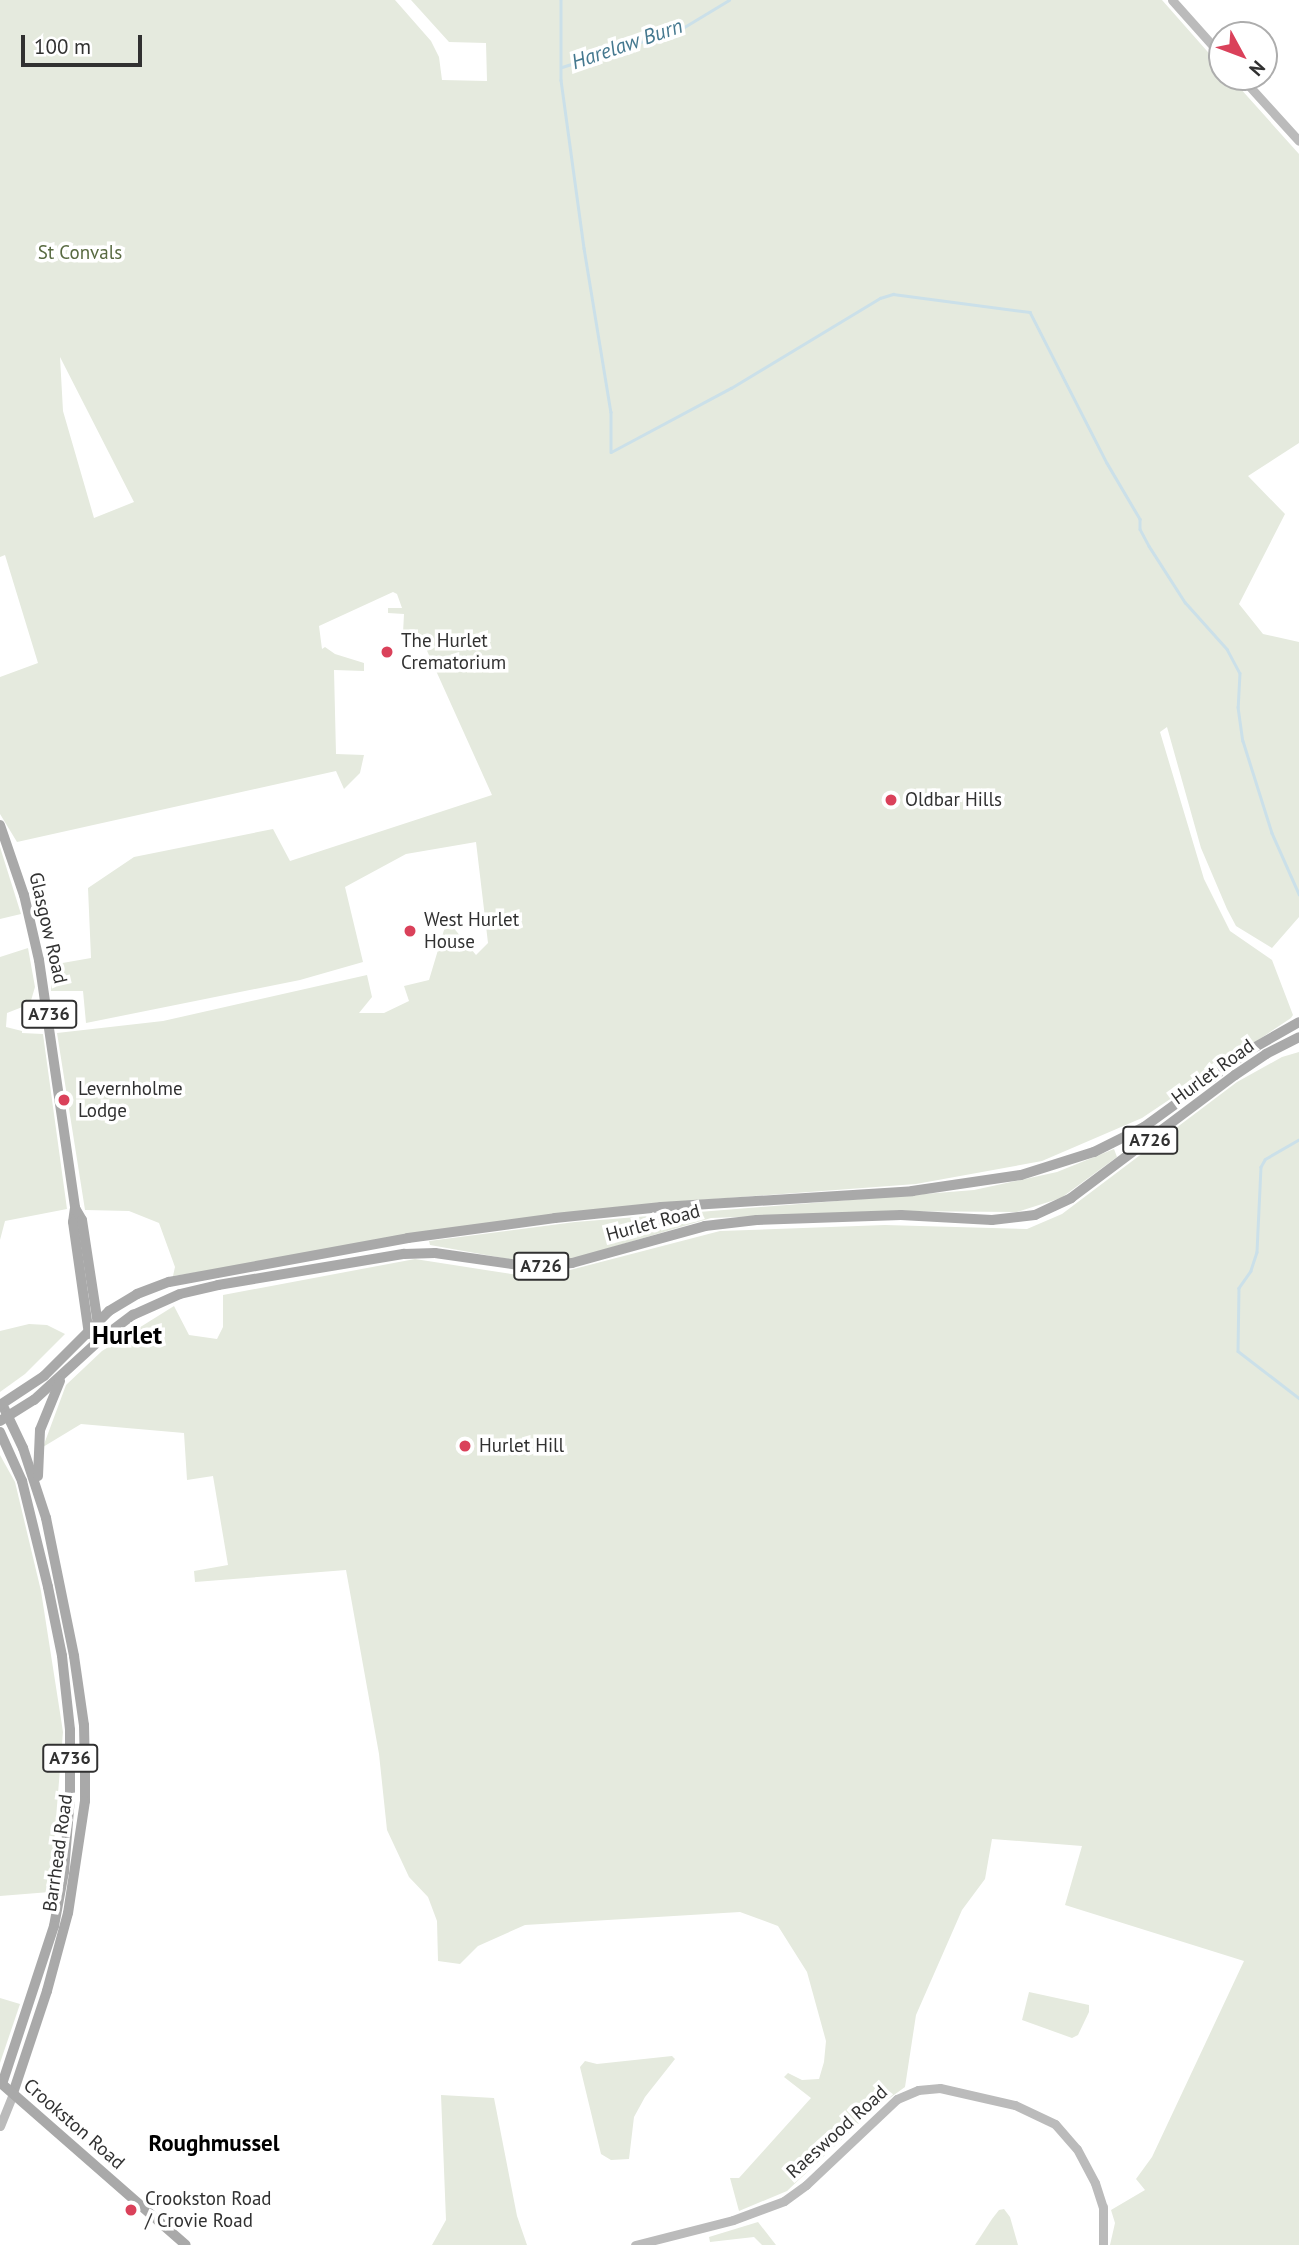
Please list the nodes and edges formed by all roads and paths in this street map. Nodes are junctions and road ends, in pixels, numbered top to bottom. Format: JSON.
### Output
{"nodes":[{"id":1,"x":1172,"y":0,"type":"edge"},
{"id":2,"x":1208,"y":40,"type":"edge"},
{"id":3,"x":1254,"y":91,"type":"edge"},
{"id":4,"x":1299,"y":141,"type":"edge"},
{"id":5,"x":0,"y":825,"type":"edge"},
{"id":6,"x":1299,"y":1023,"type":"edge"},
{"id":7,"x":1299,"y":1037,"type":"edge"},
{"id":8,"x":75,"y":1208,"type":"junction"},
{"id":9,"x":97,"y":1321,"type":"junction"},
{"id":10,"x":87,"y":1331,"type":"junction"},
{"id":11,"x":98,"y":1341,"type":"junction"},
{"id":12,"x":63,"y":1376,"type":"junction"},
{"id":13,"x":1,"y":1404,"type":"edge"},
{"id":14,"x":4,"y":1419,"type":"edge"},
{"id":15,"x":0,"y":1432,"type":"edge"},
{"id":16,"x":33,"y":1474,"type":"junction"},
{"id":17,"x":21,"y":1479,"type":"junction"},
{"id":18,"x":39,"y":1490,"type":"junction"},
{"id":19,"x":55,"y":1558,"type":"junction"},
{"id":20,"x":42,"y":1562,"type":"junction"},
{"id":21,"x":45,"y":1978,"type":"junction"},
{"id":22,"x":1,"y":2087,"type":"edge"},
{"id":23,"x":13,"y":2092,"type":"junction"},
{"id":24,"x":0,"y":2126,"type":"edge"},
{"id":25,"x":186,"y":2245,"type":"edge"},
{"id":26,"x":635,"y":2245,"type":"edge"},
{"id":27,"x":1103,"y":2245,"type":"edge"}],
"edges":[{"from":1,"to":2,"type":"street"},
{"from":3,"to":4,"type":"street"},
{"from":5,"to":8,"type":"main road","name":"Glasgow Road","number":"A736"},
{"from":6,"to":9,"type":"main road","name":"Hurlet Road","number":"A726"},
{"from":7,"to":11,"type":"main road","name":"Hurlet Road","number":"A726"},
{"from":8,"to":9,"type":"main road","name":"Glasgow Road","number":"A736"},
{"from":8,"to":10,"type":"main road","name":"Glasgow Road","number":"A736"},
{"from":9,"to":10,"type":"main road","name":"Hurlet Road","number":"A726"},
{"from":9,"to":11,"type":"main road","name":"Glasgow Road"},
{"from":10,"to":11,"type":"main road"},
{"from":10,"to":13,"type":"main road","name":"Hurlet Road","number":"A726"},
{"from":11,"to":12,"type":"main road","name":"Hurlet Road","number":"A726"},
{"from":12,"to":14,"type":"main road","name":"Hurlet Road","number":"A726"},
{"from":12,"to":18,"type":"main road","number":"A736"},
{"from":13,"to":14,"type":"main road","name":"Barrhead Road"},
{"from":14,"to":16,"type":"main road","name":"Barrhead Road","number":"A736"},
{"from":15,"to":17,"type":"main road","name":"Barrhead Road","number":"A736"},
{"from":16,"to":17,"type":"main road"},
{"from":16,"to":18,"type":"main road","name":"Barrhead Road","number":"A736"},
{"from":17,"to":20,"type":"main road","name":"Barrhead Road","number":"A736"},
{"from":18,"to":19,"type":"main road","name":"Barrhead Road","number":"A736"},
{"from":19,"to":20,"type":"main road"},
{"from":19,"to":21,"type":"main road","name":"Barrhead Road","number":"A736"},
{"from":20,"to":21,"type":"main road","name":"Barrhead Road","number":"A736"},
{"from":21,"to":22,"type":"main road","name":"Barrhead Road","number":"A736"},
{"from":21,"to":23,"type":"main road","name":"Barrhead Road","number":"A736"},
{"from":22,"to":23,"type":"main road","name":"Crookston Road","number":"A736"},
{"from":23,"to":24,"type":"street","name":"Barrhead Road"},
{"from":23,"to":25,"type":"main road","name":"Crookston Road","number":"A736"},
{"from":26,"to":27,"type":"street","name":"Raeswood Road"}]}
